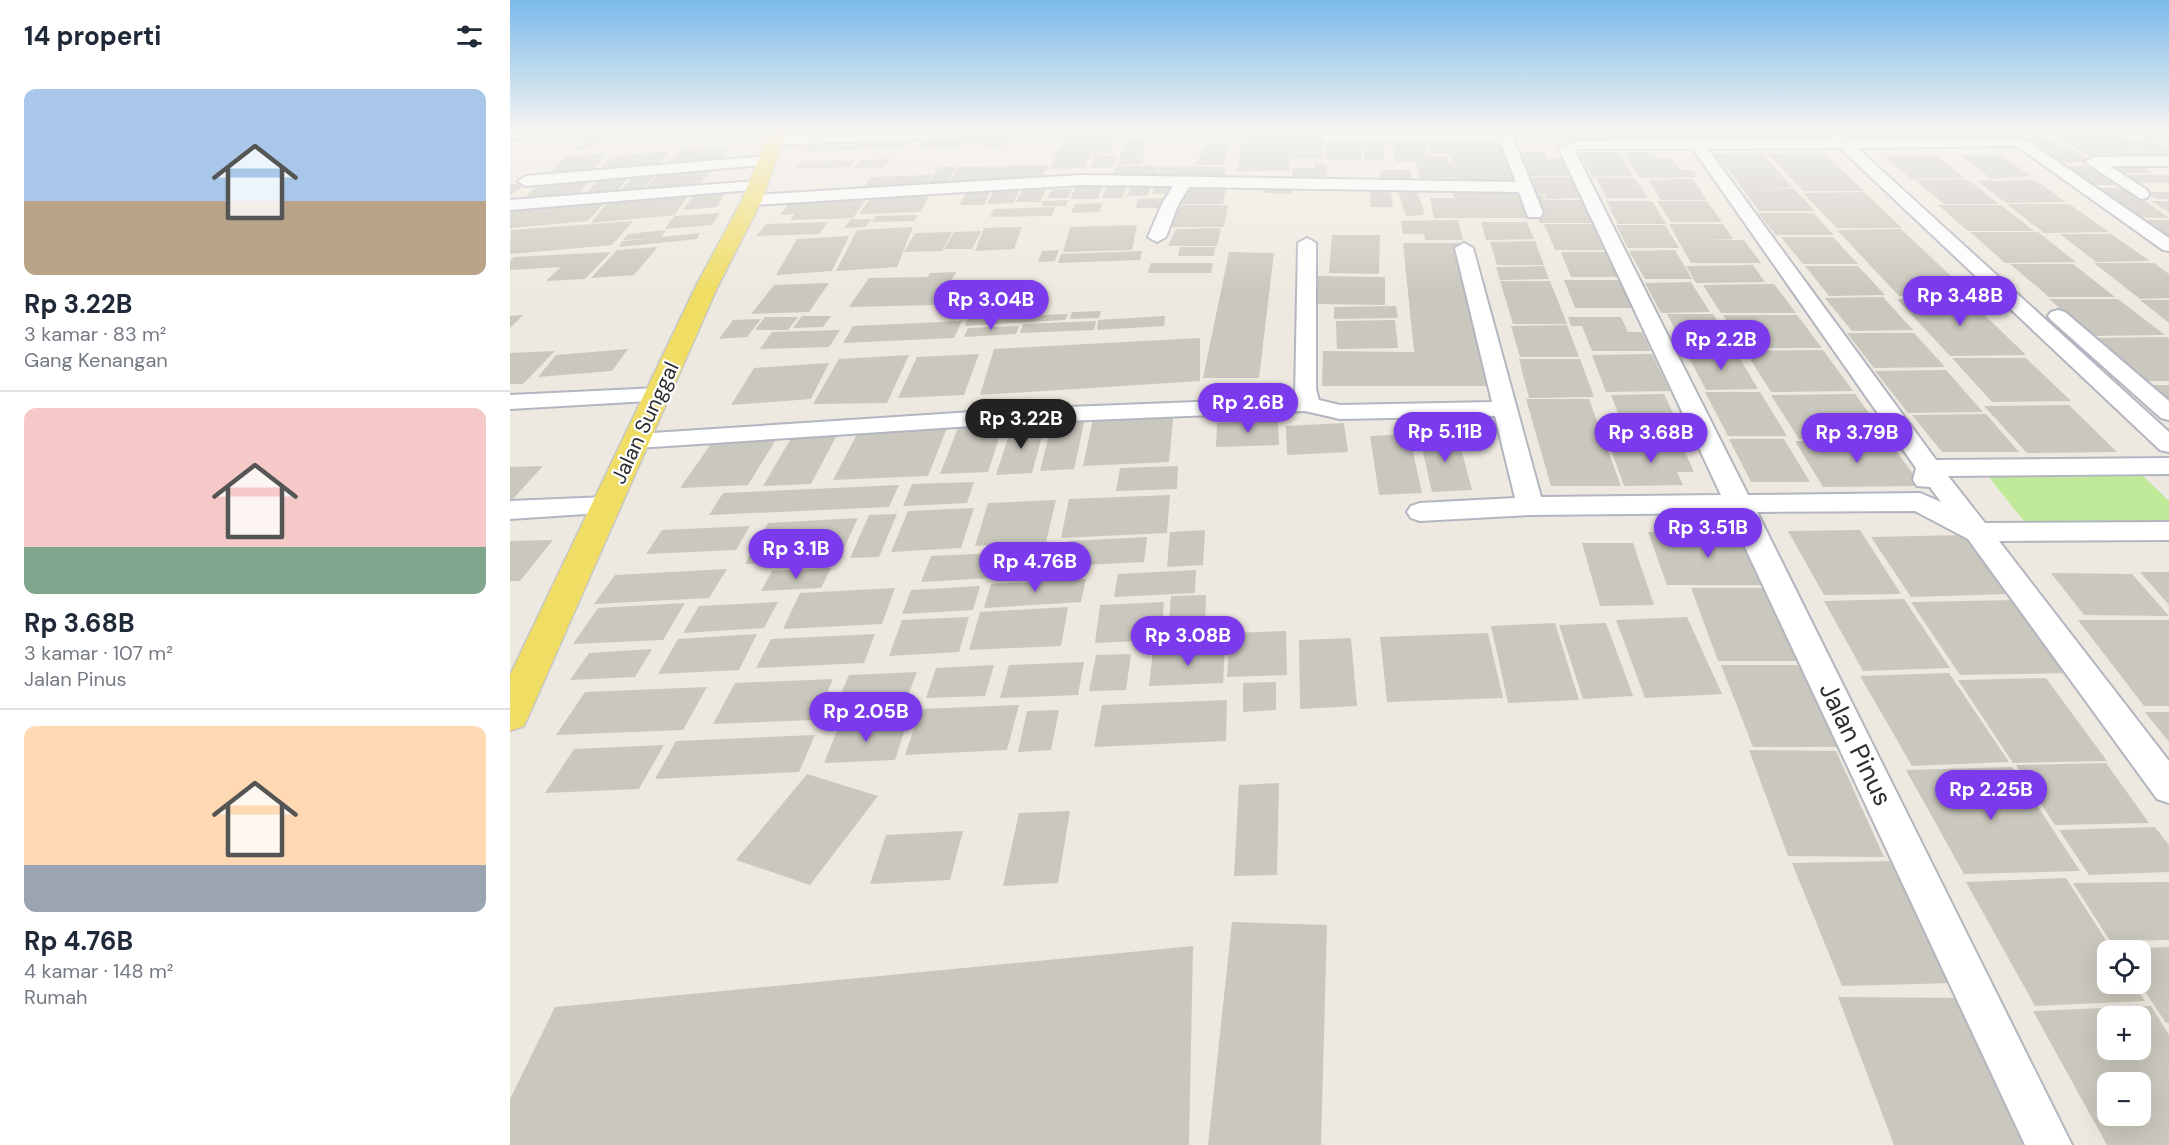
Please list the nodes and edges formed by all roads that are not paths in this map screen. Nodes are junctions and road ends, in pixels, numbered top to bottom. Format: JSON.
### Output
{"nodes":[{"id":1,"x":527,"y":184,"type":"edge"},
{"id":2,"x":757,"y":184,"type":"edge"},
{"id":3,"x":969,"y":184,"type":"edge"},
{"id":4,"x":1182,"y":184,"type":"edge"},
{"id":5,"x":1309,"y":184,"type":"edge"},
{"id":6,"x":1583,"y":184,"type":"edge"},
{"id":7,"x":1726,"y":184,"type":"edge"},
{"id":8,"x":1898,"y":184,"type":"edge"},
{"id":9,"x":1907,"y":184,"type":"edge"},
{"id":10,"x":2079,"y":184,"type":"edge"},
{"id":11,"x":2127,"y":184,"type":"edge"},
{"id":12,"x":1526,"y":187,"type":"joint"},
{"id":13,"x":754,"y":193,"type":"junction"},
{"id":14,"x":2141,"y":194,"type":"dead end"},
{"id":15,"x":510,"y":203,"type":"edge"},
{"id":16,"x":1533,"y":213,"type":"dead end"},
{"id":17,"x":1157,"y":237,"type":"dead end"},
{"id":18,"x":1308,"y":243,"type":"dead end"},
{"id":19,"x":2169,"y":246,"type":"edge"},
{"id":20,"x":1464,"y":248,"type":"dead end"},
{"id":21,"x":1971,"y":261,"type":"junction"},
{"id":22,"x":1994,"y":261,"type":"junction"},
{"id":23,"x":658,"y":395,"type":"junction"},
{"id":24,"x":1306,"y":397,"type":"junction"},
{"id":25,"x":510,"y":402,"type":"edge"},
{"id":26,"x":1506,"y":409,"type":"junction"},
{"id":27,"x":2169,"y":413,"type":"edge"},
{"id":28,"x":641,"y":433,"type":"junction"},
{"id":29,"x":2169,"y":445,"type":"edge"},
{"id":30,"x":2169,"y":466,"type":"edge"},
{"id":31,"x":1929,"y":468,"type":"junction"},
{"id":32,"x":1920,"y":502,"type":"junction"},
{"id":33,"x":1741,"y":505,"type":"junction"},
{"id":34,"x":606,"y":506,"type":"junction"},
{"id":35,"x":1530,"y":506,"type":"junction"},
{"id":36,"x":510,"y":510,"type":"edge"},
{"id":37,"x":1420,"y":512,"type":"dead end"},
{"id":38,"x":2169,"y":531,"type":"edge"},
{"id":39,"x":1976,"y":532,"type":"junction"},
{"id":40,"x":510,"y":715,"type":"edge"},
{"id":41,"x":2169,"y":788,"type":"edge"},
{"id":42,"x":2049,"y":1145,"type":"edge"}],
"edges":[{"from":1,"to":15,"type":"street"},
{"from":2,"to":13,"type":"main road","name":"Jalan Sunggal"},
{"from":3,"to":13,"type":"street"},
{"from":4,"to":17,"type":"street"},
{"from":5,"to":12,"type":"street"},
{"from":6,"to":33,"type":"street","name":"Jalan Pinus"},
{"from":7,"to":31,"type":"street"},
{"from":8,"to":21,"type":"street"},
{"from":9,"to":22,"type":"street"},
{"from":10,"to":19,"type":"street"},
{"from":11,"to":14,"type":"street"},
{"from":12,"to":16,"type":"street"},
{"from":13,"to":15,"type":"street"},
{"from":13,"to":23,"type":"main road","name":"Jalan Sunggal"},
{"from":18,"to":24,"type":"street"},
{"from":20,"to":26,"type":"street"},
{"from":21,"to":22,"type":"street"},
{"from":21,"to":29,"type":"street"},
{"from":22,"to":27,"type":"street"},
{"from":23,"to":25,"type":"street"},
{"from":23,"to":28,"type":"main road","name":"Jalan Sunggal"},
{"from":24,"to":26,"type":"street"},
{"from":24,"to":28,"type":"street"},
{"from":26,"to":35,"type":"street"},
{"from":28,"to":34,"type":"main road","name":"Jalan Sunggal"},
{"from":30,"to":31,"type":"street"},
{"from":31,"to":32,"type":"street"},
{"from":31,"to":39,"type":"street"},
{"from":32,"to":33,"type":"street"},
{"from":32,"to":39,"type":"street"},
{"from":33,"to":35,"type":"street"},
{"from":33,"to":42,"type":"street","name":"Jalan Pinus"},
{"from":34,"to":36,"type":"street"},
{"from":34,"to":40,"type":"main road","name":"Jalan Sunggal"},
{"from":35,"to":37,"type":"street"},
{"from":38,"to":39,"type":"street"},
{"from":39,"to":41,"type":"street"}]}
